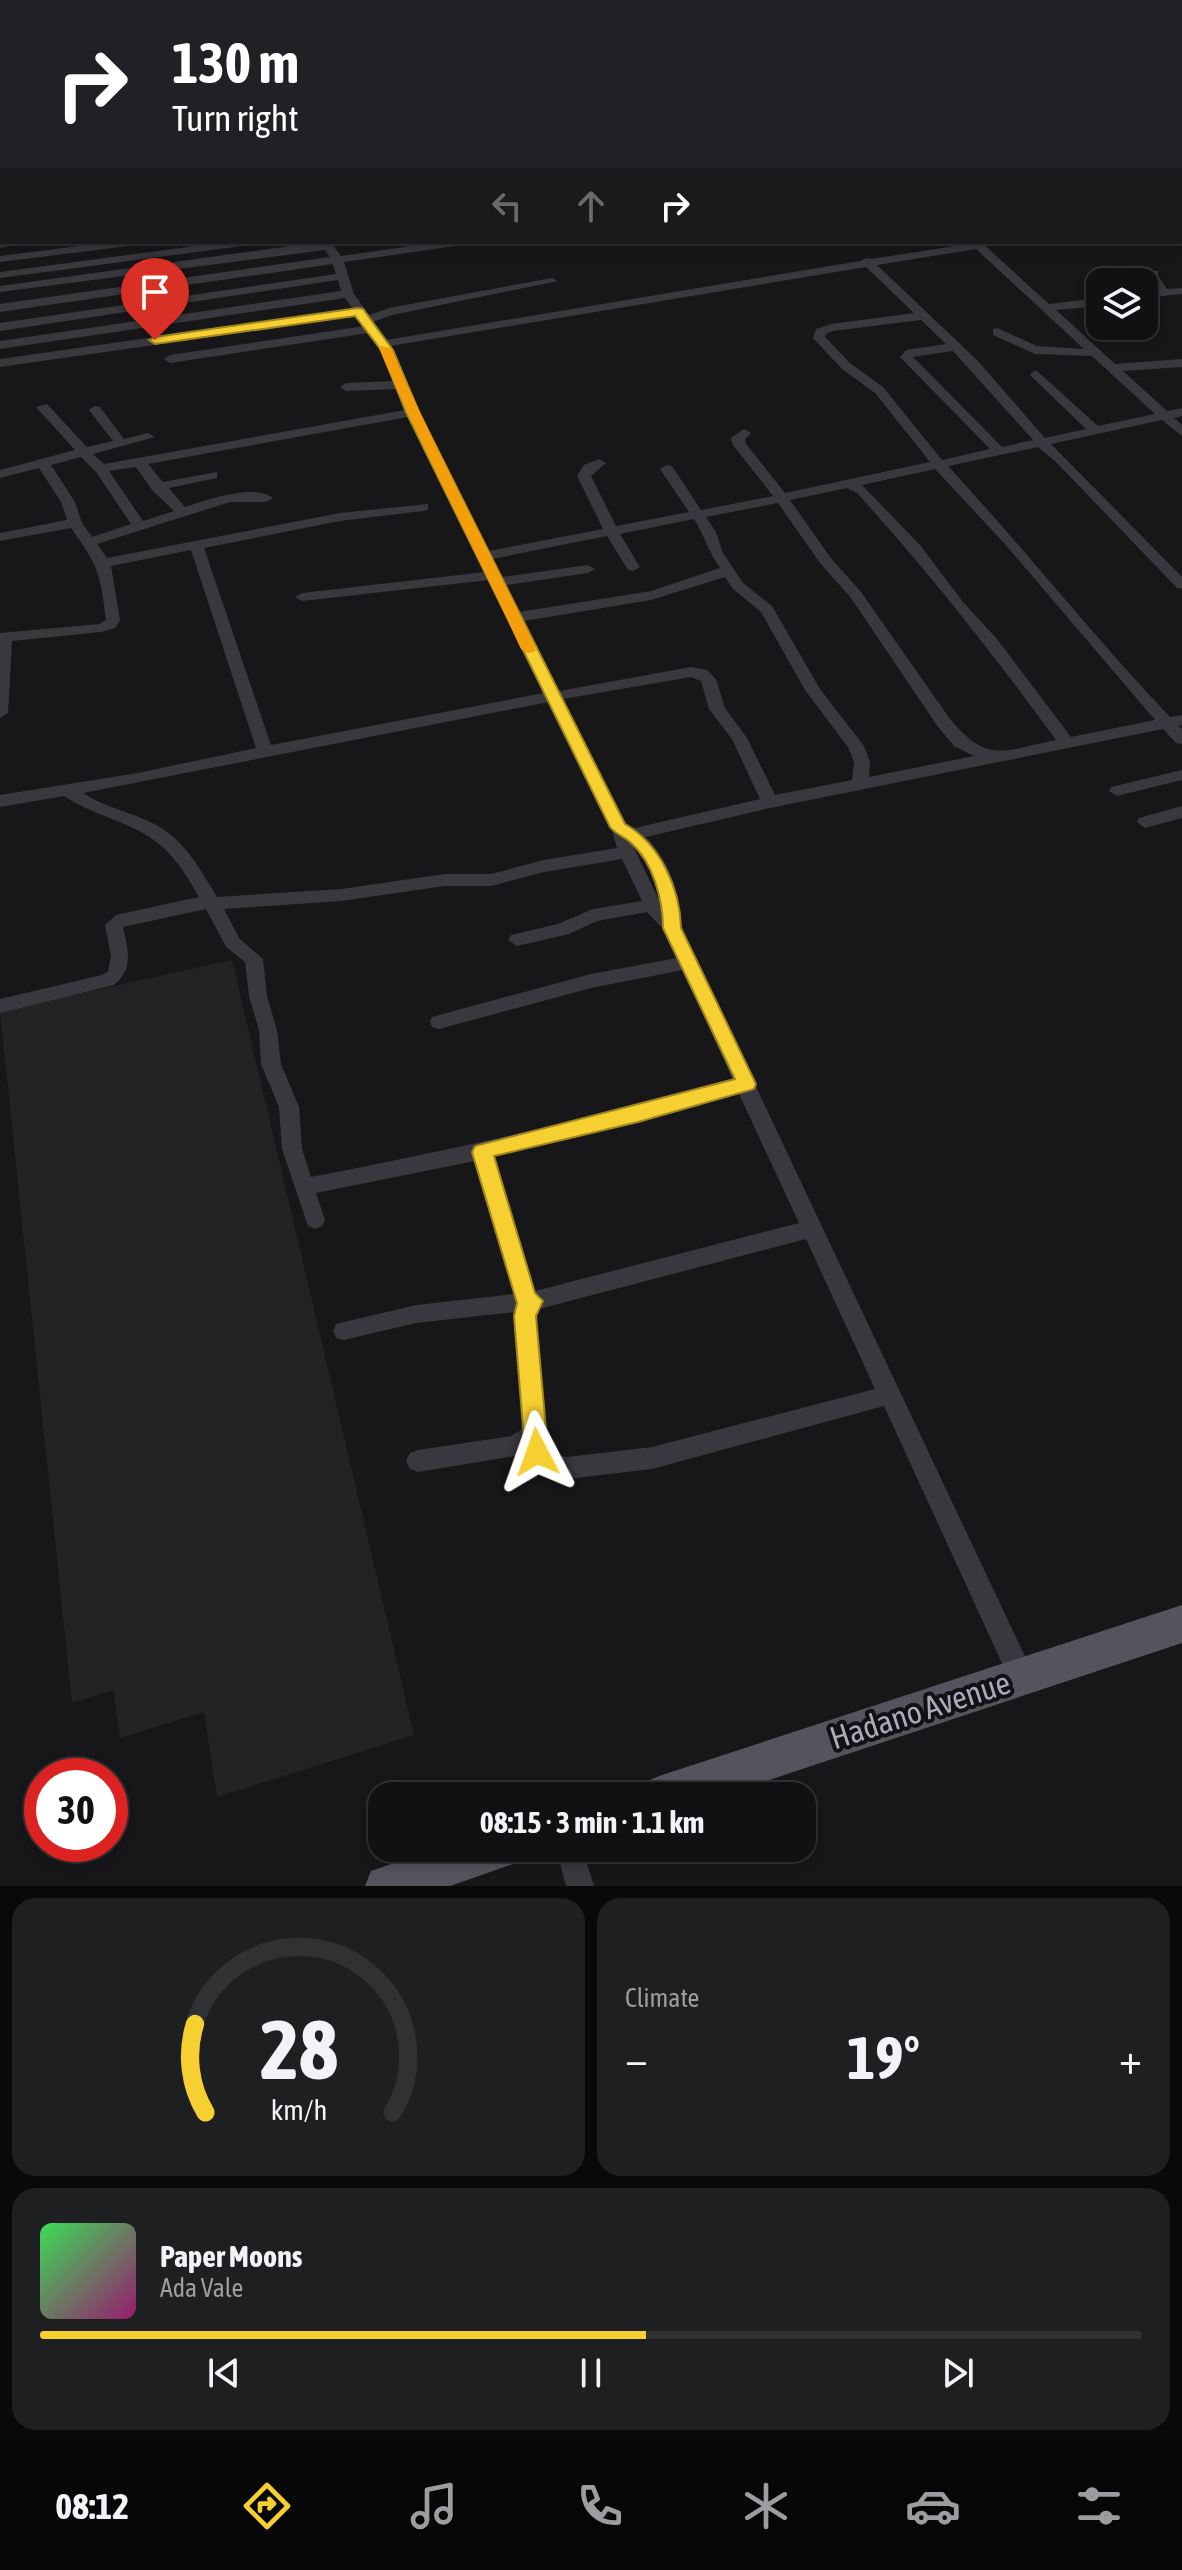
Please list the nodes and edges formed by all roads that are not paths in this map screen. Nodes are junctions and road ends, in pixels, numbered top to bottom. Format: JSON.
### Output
{"nodes":[{"id":1,"x":121,"y":244,"type":"edge"},
{"id":2,"x":144,"y":244,"type":"edge"},
{"id":3,"x":226,"y":244,"type":"edge"},
{"id":4,"x":233,"y":244,"type":"edge"},
{"id":5,"x":327,"y":244,"type":"edge"},
{"id":6,"x":976,"y":244,"type":"edge"},
{"id":7,"x":421,"y":245,"type":"edge"},
{"id":8,"x":145,"y":256,"type":"junction"},
{"id":9,"x":238,"y":258,"type":"junction"},
{"id":10,"x":0,"y":259,"type":"edge"},
{"id":11,"x":338,"y":260,"type":"junction"},
{"id":12,"x":866,"y":261,"type":"junction"},
{"id":13,"x":28,"y":271,"type":"junction"},
{"id":14,"x":0,"y":275,"type":"edge"},
{"id":15,"x":344,"y":276,"type":"junction"},
{"id":16,"x":552,"y":281,"type":"dead end"},
{"id":17,"x":1158,"y":283,"type":"edge"},
{"id":18,"x":30,"y":285,"type":"junction"},
{"id":19,"x":0,"y":289,"type":"edge"},
{"id":20,"x":1182,"y":291,"type":"edge"},
{"id":21,"x":1161,"y":292,"type":"junction"},
{"id":22,"x":1158,"y":293,"type":"edge"},
{"id":23,"x":348,"y":294,"type":"junction"},
{"id":24,"x":1086,"y":304,"type":"edge"},
{"id":25,"x":0,"y":308,"type":"edge"},
{"id":26,"x":1047,"y":308,"type":"junction"},
{"id":27,"x":922,"y":316,"type":"junction"},
{"id":28,"x":365,"y":321,"type":"junction"},
{"id":29,"x":0,"y":327,"type":"edge"},
{"id":30,"x":997,"y":332,"type":"dead end"},
{"id":31,"x":0,"y":345,"type":"edge"},
{"id":32,"x":387,"y":346,"type":"junction"},
{"id":33,"x":954,"y":347,"type":"junction"},
{"id":34,"x":1096,"y":353,"type":"junction"},
{"id":35,"x":170,"y":359,"type":"dead end"},
{"id":36,"x":0,"y":363,"type":"edge"},
{"id":37,"x":1182,"y":363,"type":"edge"},
{"id":38,"x":1112,"y":368,"type":"junction"},
{"id":39,"x":1036,"y":374,"type":"dead end"},
{"id":40,"x":400,"y":385,"type":"junction"},
{"id":41,"x":346,"y":387,"type":"dead end"},
{"id":42,"x":42,"y":407,"type":"dead end"},
{"id":43,"x":95,"y":410,"type":"dead end"},
{"id":44,"x":412,"y":412,"type":"junction"},
{"id":45,"x":1182,"y":412,"type":"edge"},
{"id":46,"x":1166,"y":416,"type":"junction"},
{"id":47,"x":1096,"y":431,"type":"junction"},
{"id":48,"x":1182,"y":432,"type":"edge"},
{"id":49,"x":744,"y":433,"type":"dead end"},
{"id":50,"x":148,"y":437,"type":"dead end"},
{"id":51,"x":121,"y":443,"type":"junction"},
{"id":52,"x":1043,"y":444,"type":"junction"},
{"id":53,"x":999,"y":451,"type":"junction"},
{"id":54,"x":84,"y":452,"type":"junction"},
{"id":55,"x":138,"y":461,"type":"junction"},
{"id":56,"x":599,"y":463,"type":"dead end"},
{"id":57,"x":44,"y":465,"type":"junction"},
{"id":58,"x":943,"y":465,"type":"junction"},
{"id":59,"x":101,"y":469,"type":"junction"},
{"id":60,"x":667,"y":469,"type":"dead end"},
{"id":61,"x":0,"y":474,"type":"edge"},
{"id":62,"x":212,"y":475,"type":"dead end"},
{"id":63,"x":859,"y":485,"type":"junction"},
{"id":64,"x":157,"y":487,"type":"junction"},
{"id":65,"x":266,"y":498,"type":"dead end"},
{"id":66,"x":782,"y":498,"type":"junction"},
{"id":67,"x":423,"y":507,"type":"dead end"},
{"id":68,"x":181,"y":511,"type":"junction"},
{"id":69,"x":696,"y":514,"type":"junction"},
{"id":70,"x":75,"y":523,"type":"junction"},
{"id":71,"x":139,"y":525,"type":"junction"},
{"id":72,"x":611,"y":531,"type":"junction"},
{"id":73,"x":0,"y":537,"type":"edge"},
{"id":74,"x":89,"y":542,"type":"junction"},
{"id":75,"x":196,"y":545,"type":"junction"},
{"id":76,"x":486,"y":556,"type":"junction"},
{"id":77,"x":103,"y":563,"type":"junction"},
{"id":78,"x":633,"y":567,"type":"dead end"},
{"id":79,"x":588,"y":569,"type":"dead end"},
{"id":80,"x":728,"y":570,"type":"junction"},
{"id":81,"x":495,"y":578,"type":"junction"},
{"id":82,"x":1182,"y":585,"type":"edge"},
{"id":83,"x":302,"y":597,"type":"dead end"},
{"id":84,"x":513,"y":618,"type":"junction"},
{"id":85,"x":3,"y":638,"type":"edge"},
{"id":86,"x":553,"y":698,"type":"junction"},
{"id":87,"x":0,"y":713,"type":"edge"},
{"id":88,"x":1174,"y":722,"type":"edge"},
{"id":89,"x":1182,"y":739,"type":"edge"},
{"id":90,"x":1067,"y":743,"type":"junction"},
{"id":91,"x":265,"y":751,"type":"junction"},
{"id":92,"x":991,"y":758,"type":"junction"},
{"id":93,"x":1182,"y":775,"type":"edge"},
{"id":94,"x":860,"y":785,"type":"junction"},
{"id":95,"x":69,"y":791,"type":"junction"},
{"id":96,"x":1117,"y":791,"type":"dead end"},
{"id":97,"x":0,"y":801,"type":"edge"},
{"id":98,"x":770,"y":802,"type":"junction"},
{"id":99,"x":1182,"y":812,"type":"edge"},
{"id":100,"x":1145,"y":822,"type":"dead end"},
{"id":101,"x":625,"y":838,"type":"junction"},
{"id":102,"x":210,"y":903,"type":"junction"},
{"id":103,"x":652,"y":905,"type":"junction"},
{"id":104,"x":672,"y":928,"type":"junction"},
{"id":105,"x":517,"y":940,"type":"dead end"},
{"id":106,"x":687,"y":963,"type":"junction"},
{"id":107,"x":0,"y":1006,"type":"edge"},
{"id":108,"x":439,"y":1022,"type":"dead end"},
{"id":109,"x":747,"y":1084,"type":"junction"},
{"id":110,"x":482,"y":1152,"type":"junction"},
{"id":111,"x":304,"y":1187,"type":"junction"},
{"id":112,"x":315,"y":1220,"type":"dead end"},
{"id":113,"x":811,"y":1229,"type":"junction"},
{"id":114,"x":530,"y":1301,"type":"junction"},
{"id":115,"x":344,"y":1331,"type":"dead end"},
{"id":116,"x":889,"y":1395,"type":"junction"},
{"id":117,"x":529,"y":1443,"type":"junction"},
{"id":118,"x":418,"y":1461,"type":"dead end"},
{"id":119,"x":1182,"y":1624,"type":"edge"},
{"id":120,"x":1021,"y":1676,"type":"junction"},
{"id":121,"x":701,"y":1782,"type":"edge"},
{"id":122,"x":459,"y":1862,"type":"edge"},
{"id":123,"x":573,"y":1862,"type":"edge"},
{"id":124,"x":386,"y":1886,"type":"edge"},
{"id":125,"x":580,"y":1886,"type":"edge"}],
"edges":[{"from":1,"to":10,"type":"street"},
{"from":2,"to":8,"type":"street"},
{"from":3,"to":8,"type":"street"},
{"from":4,"to":9,"type":"street"},
{"from":5,"to":9,"type":"street"},
{"from":5,"to":11,"type":"street"},
{"from":6,"to":12,"type":"street"},
{"from":6,"to":26,"type":"street"},
{"from":7,"to":11,"type":"street"},
{"from":8,"to":13,"type":"street"},
{"from":9,"to":18,"type":"street"},
{"from":11,"to":15,"type":"street"},
{"from":11,"to":25,"type":"street"},
{"from":12,"to":27,"type":"street"},
{"from":12,"to":32,"type":"street"},
{"from":13,"to":14,"type":"street"},
{"from":13,"to":18,"type":"street"},
{"from":15,"to":23,"type":"street"},
{"from":15,"to":29,"type":"street"},
{"from":16,"to":28,"type":"street"},
{"from":17,"to":21,"type":"street"},
{"from":18,"to":19,"type":"street"},
{"from":20,"to":21,"type":"street"},
{"from":21,"to":22,"type":"street"},
{"from":23,"to":28,"type":"street"},
{"from":23,"to":31,"type":"street"},
{"from":24,"to":26,"type":"street"},
{"from":26,"to":34,"type":"street"},
{"from":27,"to":33,"type":"street"},
{"from":27,"to":58,"type":"street"},
{"from":28,"to":32,"type":"street"},
{"from":28,"to":35,"type":"street"},
{"from":28,"to":36,"type":"street"},
{"from":30,"to":34,"type":"street"},
{"from":32,"to":40,"type":"street"},
{"from":33,"to":52,"type":"street"},
{"from":33,"to":53,"type":"street"},
{"from":34,"to":38,"type":"street"},
{"from":37,"to":38,"type":"street"},
{"from":38,"to":46,"type":"street"},
{"from":39,"to":47,"type":"street"},
{"from":40,"to":41,"type":"street"},
{"from":40,"to":44,"type":"street"},
{"from":42,"to":54,"type":"street"},
{"from":43,"to":51,"type":"street"},
{"from":44,"to":55,"type":"street"},
{"from":44,"to":76,"type":"street"},
{"from":45,"to":46,"type":"street"},
{"from":46,"to":47,"type":"street"},
{"from":46,"to":48,"type":"street"},
{"from":47,"to":52,"type":"street"},
{"from":49,"to":66,"type":"street"},
{"from":50,"to":51,"type":"street"},
{"from":51,"to":54,"type":"street"},
{"from":52,"to":53,"type":"street"},
{"from":52,"to":82,"type":"street"},
{"from":53,"to":58,"type":"street"},
{"from":54,"to":57,"type":"street"},
{"from":54,"to":59,"type":"street"},
{"from":55,"to":59,"type":"street"},
{"from":55,"to":64,"type":"street"},
{"from":56,"to":72,"type":"street"},
{"from":57,"to":61,"type":"street"},
{"from":57,"to":70,"type":"street"},
{"from":58,"to":63,"type":"street"},
{"from":58,"to":88,"type":"street"},
{"from":59,"to":71,"type":"street"},
{"from":60,"to":69,"type":"street"},
{"from":62,"to":64,"type":"street"},
{"from":63,"to":66,"type":"street"},
{"from":63,"to":90,"type":"street"},
{"from":64,"to":68,"type":"street"},
{"from":65,"to":68,"type":"street"},
{"from":66,"to":69,"type":"street"},
{"from":66,"to":92,"type":"street"},
{"from":67,"to":75,"type":"street"},
{"from":68,"to":71,"type":"street"},
{"from":69,"to":72,"type":"street"},
{"from":69,"to":80,"type":"street"},
{"from":70,"to":73,"type":"street"},
{"from":70,"to":74,"type":"street"},
{"from":71,"to":74,"type":"street"},
{"from":72,"to":76,"type":"street"},
{"from":72,"to":78,"type":"street"},
{"from":74,"to":77,"type":"street"},
{"from":75,"to":77,"type":"street"},
{"from":75,"to":91,"type":"street"},
{"from":76,"to":81,"type":"street"},
{"from":77,"to":85,"type":"street"},
{"from":79,"to":81,"type":"street"},
{"from":80,"to":84,"type":"street"},
{"from":80,"to":94,"type":"street"},
{"from":81,"to":83,"type":"street"},
{"from":81,"to":84,"type":"street"},
{"from":84,"to":86,"type":"street"},
{"from":85,"to":87,"type":"street"},
{"from":86,"to":91,"type":"street"},
{"from":86,"to":98,"type":"street"},
{"from":86,"to":101,"type":"street"},
{"from":88,"to":89,"type":"street"},
{"from":88,"to":90,"type":"street"},
{"from":90,"to":92,"type":"street"},
{"from":91,"to":95,"type":"street"},
{"from":92,"to":94,"type":"street"},
{"from":93,"to":96,"type":"street"},
{"from":94,"to":98,"type":"street"},
{"from":95,"to":97,"type":"street"},
{"from":95,"to":102,"type":"street"},
{"from":98,"to":101,"type":"street"},
{"from":99,"to":100,"type":"street"},
{"from":101,"to":102,"type":"street"},
{"from":101,"to":103,"type":"street"},
{"from":101,"to":104,"type":"street"},
{"from":102,"to":107,"type":"street"},
{"from":102,"to":111,"type":"street"},
{"from":103,"to":104,"type":"street"},
{"from":103,"to":105,"type":"street"},
{"from":104,"to":106,"type":"street"},
{"from":106,"to":108,"type":"street"},
{"from":106,"to":109,"type":"street"},
{"from":109,"to":110,"type":"street"},
{"from":109,"to":113,"type":"street"},
{"from":110,"to":111,"type":"street"},
{"from":110,"to":114,"type":"street"},
{"from":111,"to":112,"type":"street"},
{"from":113,"to":114,"type":"street"},
{"from":113,"to":116,"type":"street"},
{"from":114,"to":115,"type":"street"},
{"from":114,"to":117,"type":"street"},
{"from":116,"to":117,"type":"street"},
{"from":116,"to":120,"type":"street"},
{"from":117,"to":118,"type":"street"},
{"from":119,"to":120,"type":"main road","name":"Hadano Avenue"},
{"from":120,"to":121,"type":"main road","name":"Hadano Avenue"},
{"from":122,"to":124,"type":"main road"},
{"from":123,"to":125,"type":"street"}]}
